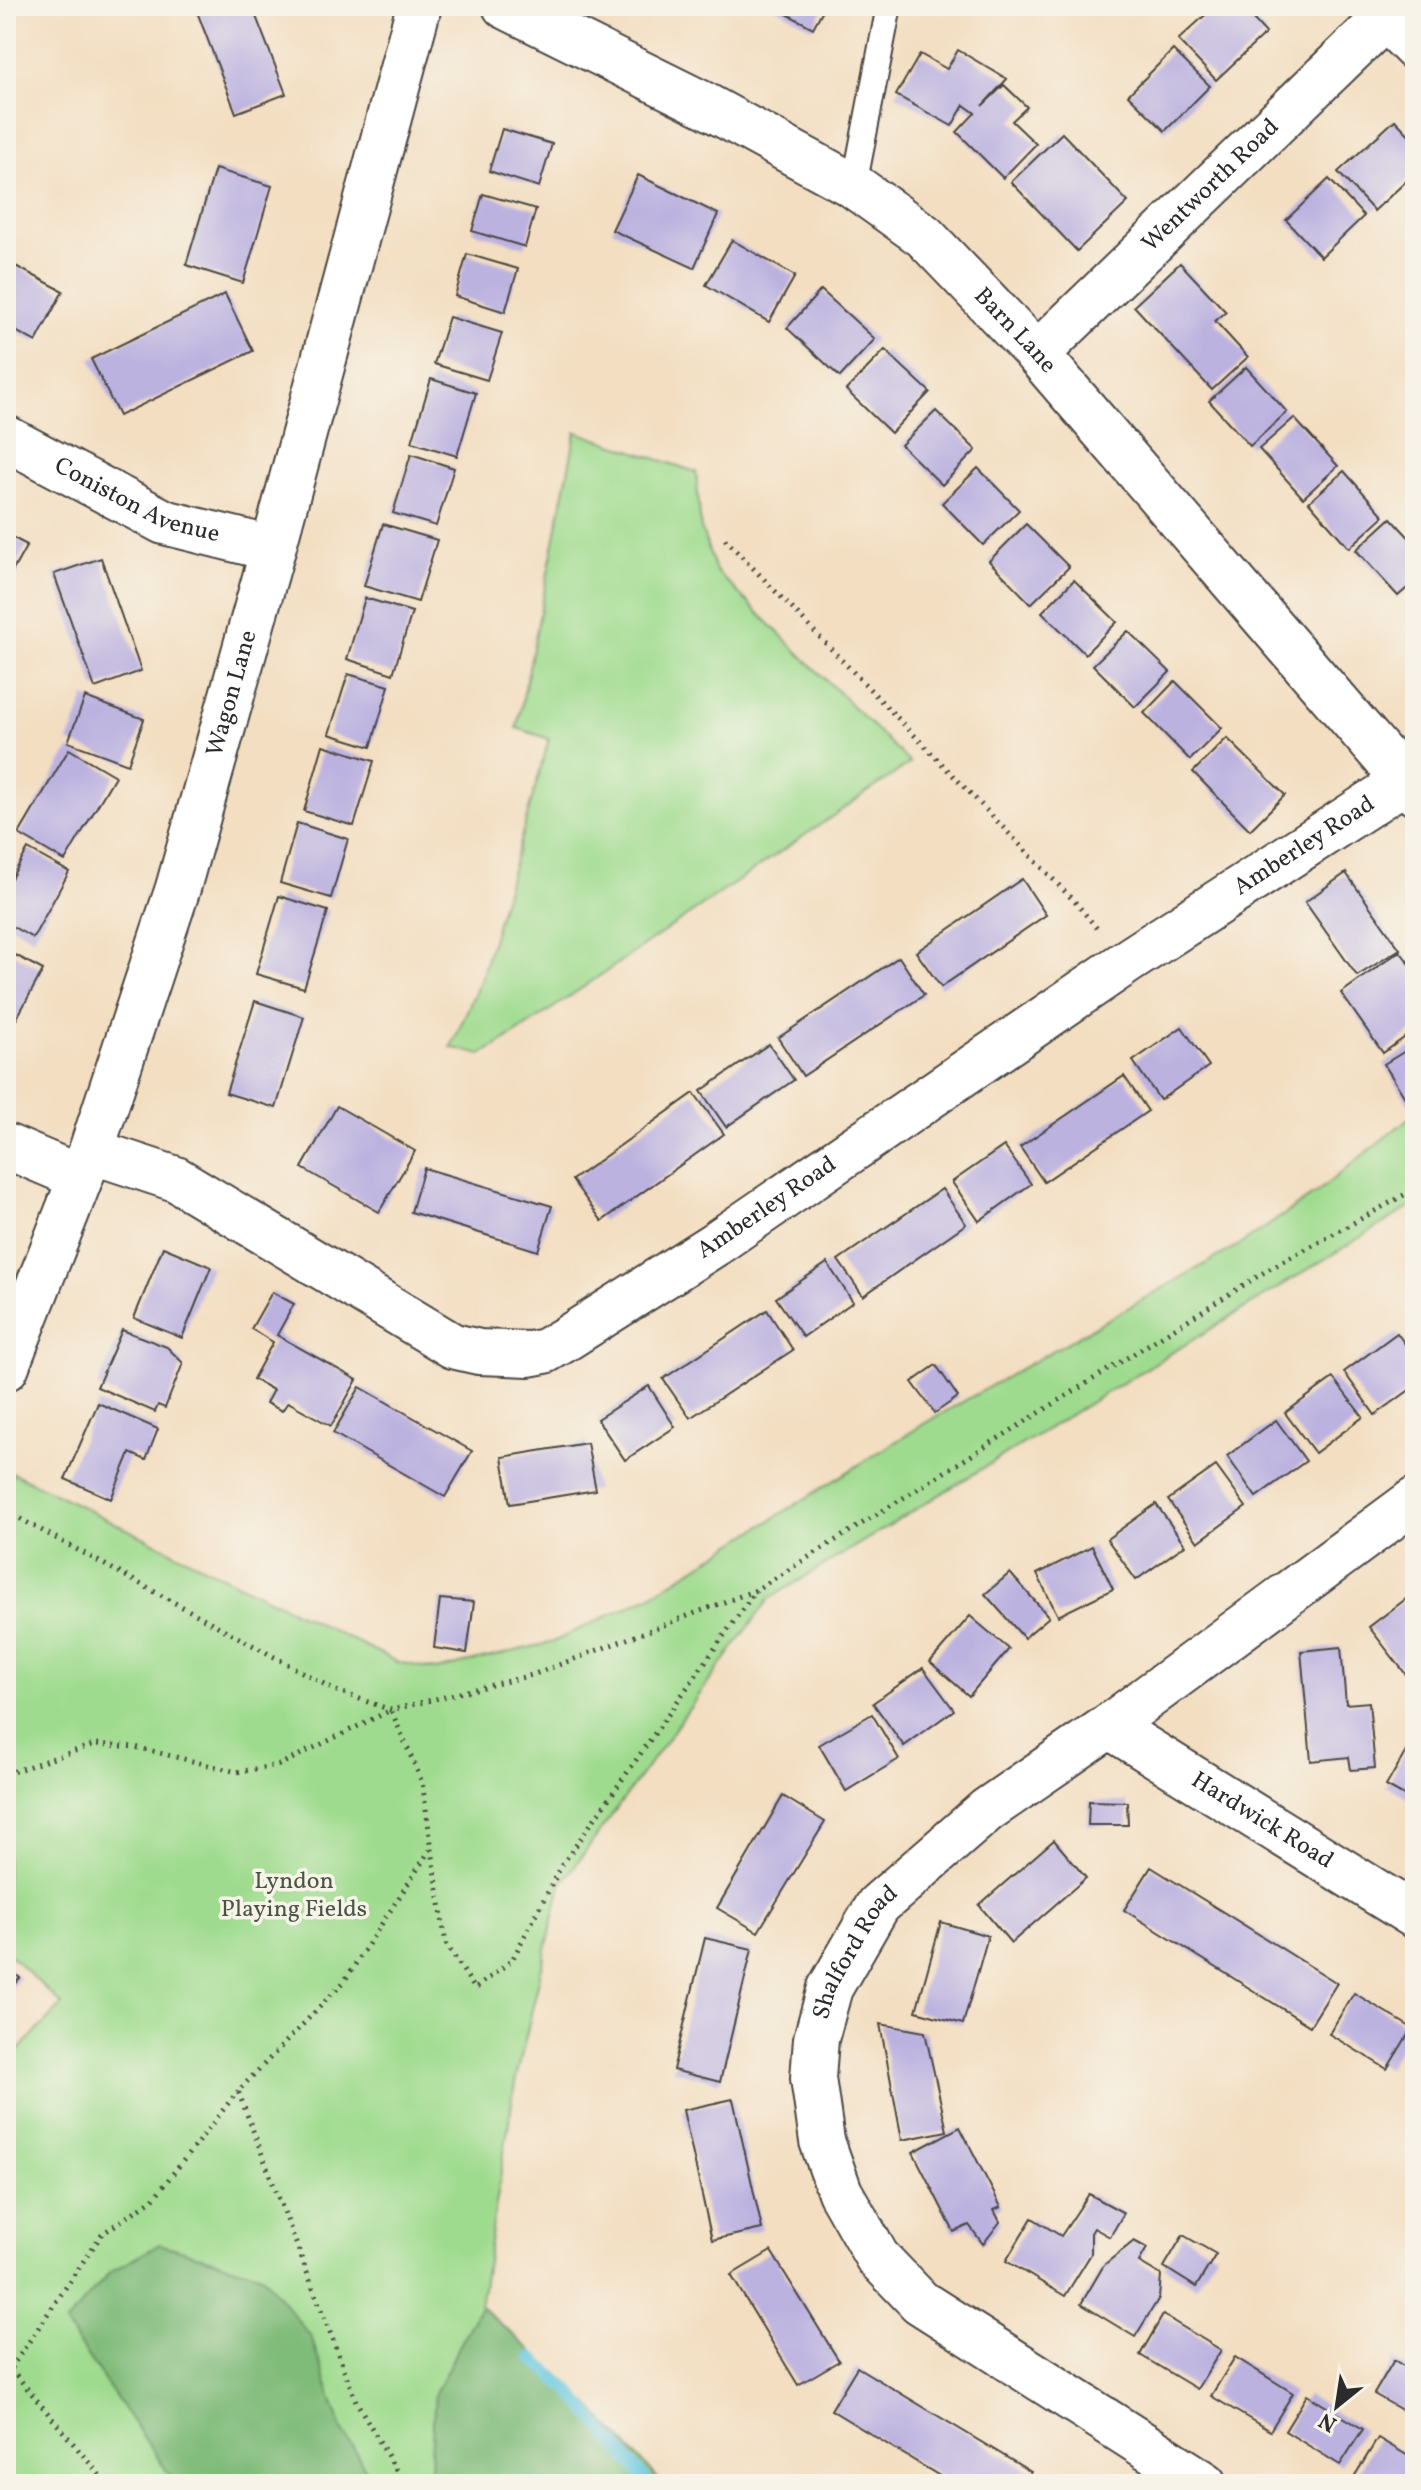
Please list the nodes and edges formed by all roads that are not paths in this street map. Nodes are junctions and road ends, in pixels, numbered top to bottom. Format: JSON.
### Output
{"nodes":[{"id":1,"x":419,"y":6,"type":"edge"},
{"id":2,"x":505,"y":6,"type":"edge"},
{"id":3,"x":889,"y":6,"type":"edge"},
{"id":4,"x":1391,"y":24,"type":"edge"},
{"id":5,"x":854,"y":186,"type":"junction"},
{"id":6,"x":1037,"y":354,"type":"junction"},
{"id":7,"x":6,"y":438,"type":"edge"},
{"id":8,"x":273,"y":549,"type":"junction"},
{"id":9,"x":1410,"y":787,"type":"edge"},
{"id":10,"x":6,"y":1146,"type":"edge"},
{"id":11,"x":85,"y":1164,"type":"junction"},
{"id":12,"x":6,"y":1368,"type":"edge"},
{"id":13,"x":1415,"y":1500,"type":"edge"},
{"id":14,"x":1109,"y":1726,"type":"junction"},
{"id":15,"x":1415,"y":1916,"type":"edge"},
{"id":16,"x":1205,"y":2484,"type":"edge"}],
"edges":[{"from":1,"to":8,"type":"street","name":"Wagon Lane"},
{"from":2,"to":5,"type":"street","name":"Barn Lane"},
{"from":3,"to":5,"type":"lane"},
{"from":4,"to":6,"type":"street","name":"Wentworth Road"},
{"from":5,"to":6,"type":"street","name":"Barn Lane"},
{"from":6,"to":9,"type":"street","name":"Barn Lane"},
{"from":7,"to":8,"type":"street","name":"Coniston Avenue"},
{"from":8,"to":11,"type":"street","name":"Wagon Lane"},
{"from":9,"to":11,"type":"street","name":"Amberley Road"},
{"from":10,"to":11,"type":"street","name":"Amberley Road"},
{"from":11,"to":12,"type":"street","name":"Wagon Lane"},
{"from":13,"to":14,"type":"street","name":"Shalford Road"},
{"from":14,"to":15,"type":"street","name":"Hardwick Road"},
{"from":14,"to":16,"type":"street","name":"Shalford Road"}]}
